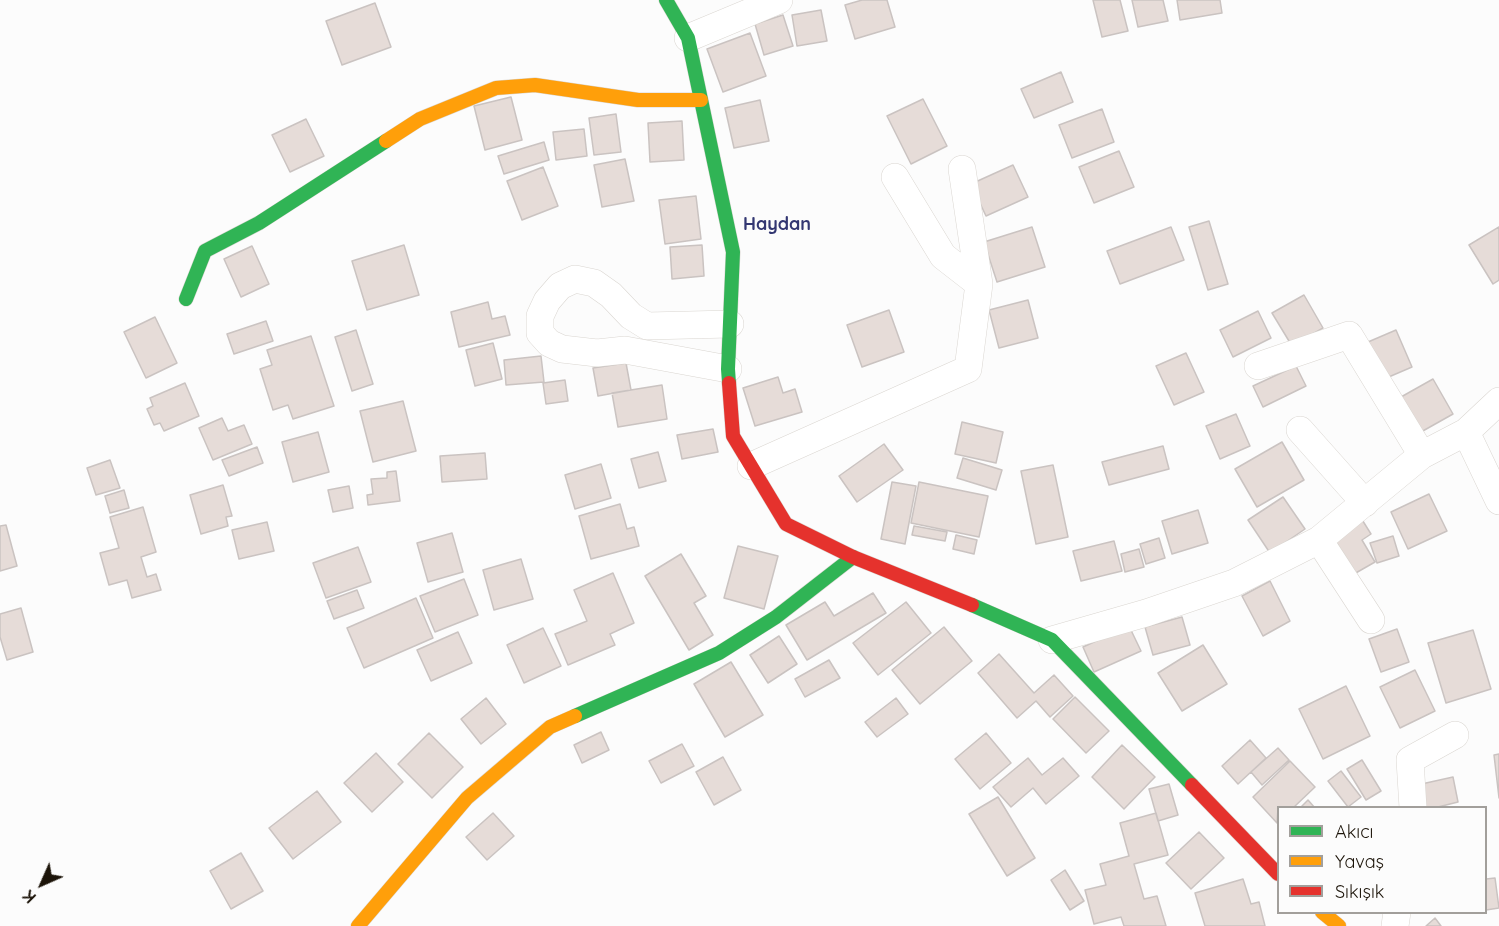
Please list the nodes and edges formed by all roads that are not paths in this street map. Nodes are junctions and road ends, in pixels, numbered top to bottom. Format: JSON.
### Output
{"nodes":[{"id":1,"x":666,"y":0,"type":"edge"},
{"id":2,"x":779,"y":0,"type":"edge"},
{"id":3,"x":688,"y":38,"type":"junction"},
{"id":4,"x":701,"y":100,"type":"junction"},
{"id":5,"x":962,"y":169,"type":"dead end"},
{"id":6,"x":895,"y":177,"type":"dead end"},
{"id":7,"x":979,"y":284,"type":"junction"},
{"id":8,"x":186,"y":299,"type":"dead end"},
{"id":9,"x":730,"y":324,"type":"junction"},
{"id":10,"x":1258,"y":366,"type":"dead end"},
{"id":11,"x":728,"y":369,"type":"junction"},
{"id":12,"x":1499,"y":401,"type":"edge"},
{"id":13,"x":1300,"y":430,"type":"dead end"},
{"id":14,"x":1466,"y":432,"type":"junction"},
{"id":15,"x":1422,"y":455,"type":"junction"},
{"id":16,"x":751,"y":466,"type":"junction"},
{"id":17,"x":1499,"y":501,"type":"edge"},
{"id":18,"x":1365,"y":503,"type":"junction"},
{"id":19,"x":1319,"y":540,"type":"junction"},
{"id":20,"x":853,"y":557,"type":"junction"},
{"id":21,"x":1371,"y":620,"type":"dead end"},
{"id":22,"x":1052,"y":640,"type":"junction"},
{"id":23,"x":1455,"y":735,"type":"dead end"},
{"id":24,"x":1413,"y":806,"type":"edge"},
{"id":25,"x":1277,"y":873,"type":"edge"},
{"id":26,"x":1324,"y":914,"type":"edge"},
{"id":27,"x":358,"y":926,"type":"edge"},
{"id":28,"x":1339,"y":926,"type":"edge"}],
"edges":[{"from":1,"to":3,"type":"street"},
{"from":2,"to":3,"type":"street"},
{"from":3,"to":4,"type":"street"},
{"from":4,"to":8,"type":"street"},
{"from":4,"to":9,"type":"street"},
{"from":5,"to":7,"type":"street"},
{"from":6,"to":7,"type":"street"},
{"from":7,"to":16,"type":"street"},
{"from":9,"to":11,"type":"street"},
{"from":9,"to":11,"type":"street"},
{"from":10,"to":15,"type":"street"},
{"from":11,"to":16,"type":"street"},
{"from":12,"to":14,"type":"street"},
{"from":13,"to":18,"type":"street"},
{"from":14,"to":15,"type":"street"},
{"from":14,"to":17,"type":"street"},
{"from":15,"to":18,"type":"street"},
{"from":16,"to":20,"type":"street"},
{"from":18,"to":19,"type":"street"},
{"from":19,"to":21,"type":"street"},
{"from":19,"to":22,"type":"street"},
{"from":20,"to":22,"type":"street"},
{"from":20,"to":27,"type":"street"},
{"from":22,"to":25,"type":"street"},
{"from":23,"to":24,"type":"street"},
{"from":26,"to":28,"type":"street"}]}
